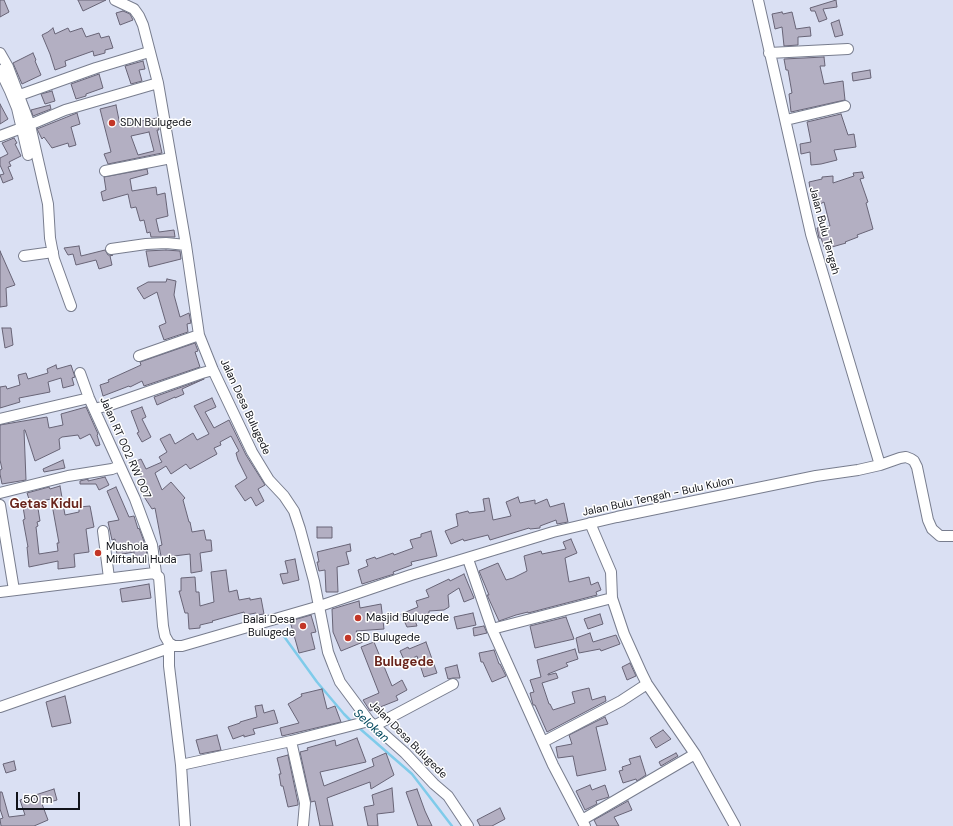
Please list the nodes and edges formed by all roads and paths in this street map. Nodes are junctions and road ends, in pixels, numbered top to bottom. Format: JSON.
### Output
{"nodes":[{"id":1,"x":115,"y":0,"type":"edge"},
{"id":2,"x":758,"y":0,"type":"edge"},
{"id":3,"x":848,"y":49,"type":"dead end"},
{"id":4,"x":149,"y":52,"type":"junction"},
{"id":5,"x":0,"y":53,"type":"edge"},
{"id":6,"x":769,"y":53,"type":"junction"},
{"id":7,"x":0,"y":70,"type":"edge"},
{"id":8,"x":158,"y":83,"type":"junction"},
{"id":9,"x":20,"y":95,"type":"junction"},
{"id":10,"x":845,"y":106,"type":"dead end"},
{"id":11,"x":786,"y":120,"type":"junction"},
{"id":12,"x":26,"y":127,"type":"junction"},
{"id":13,"x":0,"y":136,"type":"edge"},
{"id":14,"x":28,"y":155,"type":"dead end"},
{"id":15,"x":171,"y":158,"type":"junction"},
{"id":16,"x":105,"y":171,"type":"dead end"},
{"id":17,"x":186,"y":245,"type":"junction"},
{"id":18,"x":111,"y":249,"type":"dead end"},
{"id":19,"x":49,"y":252,"type":"junction"},
{"id":20,"x":24,"y":256,"type":"dead end"},
{"id":21,"x":71,"y":306,"type":"dead end"},
{"id":22,"x":199,"y":335,"type":"junction"},
{"id":23,"x":139,"y":356,"type":"dead end"},
{"id":24,"x":213,"y":370,"type":"junction"},
{"id":25,"x":80,"y":373,"type":"dead end"},
{"id":26,"x":89,"y":398,"type":"junction"},
{"id":27,"x":97,"y":408,"type":"junction"},
{"id":28,"x":0,"y":419,"type":"edge"},
{"id":29,"x":880,"y":465,"type":"junction"},
{"id":30,"x":120,"y":466,"type":"junction"},
{"id":31,"x":0,"y":493,"type":"edge"},
{"id":32,"x":0,"y":505,"type":"edge"},
{"id":33,"x":590,"y":523,"type":"junction"},
{"id":34,"x":103,"y":531,"type":"dead end"},
{"id":35,"x":953,"y":536,"type":"edge"},
{"id":36,"x":468,"y":559,"type":"junction"},
{"id":37,"x":156,"y":573,"type":"junction"},
{"id":38,"x":109,"y":578,"type":"junction"},
{"id":39,"x":14,"y":590,"type":"junction"},
{"id":40,"x":0,"y":592,"type":"edge"},
{"id":41,"x":612,"y":598,"type":"junction"},
{"id":42,"x":320,"y":606,"type":"junction"},
{"id":43,"x":492,"y":630,"type":"junction"},
{"id":44,"x":169,"y":646,"type":"junction"},
{"id":45,"x":453,"y":684,"type":"dead end"},
{"id":46,"x":647,"y":684,"type":"junction"},
{"id":47,"x":0,"y":707,"type":"edge"},
{"id":48,"x":371,"y":724,"type":"junction"},
{"id":49,"x":291,"y":741,"type":"junction"},
{"id":50,"x":543,"y":742,"type":"junction"},
{"id":51,"x":695,"y":754,"type":"junction"},
{"id":52,"x":181,"y":765,"type":"junction"},
{"id":53,"x":583,"y":823,"type":"edge"},
{"id":54,"x":185,"y":826,"type":"edge"},
{"id":55,"x":303,"y":826,"type":"edge"},
{"id":56,"x":468,"y":826,"type":"edge"},
{"id":57,"x":735,"y":826,"type":"edge"}],
"edges":[{"from":1,"to":4,"type":"street","name":"Jalan Desa Bulugede"},
{"from":2,"to":6,"type":"street","name":"Jalan Bulu Tengah"},
{"from":3,"to":6,"type":"street"},
{"from":4,"to":8,"type":"street","name":"Jalan Desa Bulugede"},
{"from":4,"to":9,"type":"street"},
{"from":5,"to":9,"type":"street"},
{"from":6,"to":11,"type":"street","name":"Jalan Bulu Tengah"},
{"from":7,"to":12,"type":"street"},
{"from":8,"to":12,"type":"street"},
{"from":8,"to":15,"type":"street","name":"Jalan Desa Bulugede"},
{"from":9,"to":12,"type":"street"},
{"from":10,"to":11,"type":"street"},
{"from":11,"to":29,"type":"street","name":"Jalan Bulu Tengah"},
{"from":12,"to":13,"type":"street"},
{"from":12,"to":14,"type":"street"},
{"from":12,"to":19,"type":"street"},
{"from":15,"to":16,"type":"street"},
{"from":15,"to":17,"type":"street","name":"Jalan Desa Bulugede"},
{"from":17,"to":18,"type":"street"},
{"from":17,"to":22,"type":"street","name":"Jalan Desa Bulugede"},
{"from":19,"to":20,"type":"street"},
{"from":19,"to":21,"type":"street"},
{"from":22,"to":23,"type":"street"},
{"from":22,"to":24,"type":"street","name":"Jalan Desa Bulugede"},
{"from":24,"to":27,"type":"street"},
{"from":24,"to":42,"type":"street","name":"Jalan Desa Bulugede"},
{"from":25,"to":26,"type":"street"},
{"from":26,"to":27,"type":"street","name":"Jalan RT 002 RW 007"},
{"from":26,"to":28,"type":"street","name":"Jalan RT 002 RW 007"},
{"from":27,"to":30,"type":"street","name":"Jalan RT 002 RW 007"},
{"from":29,"to":33,"type":"street","name":"Jalan Bulu Tengah - Bulu Kulon"},
{"from":29,"to":35,"type":"street","name":"Jalan Bulu Tengah - Bulu Kulon"},
{"from":30,"to":31,"type":"street"},
{"from":30,"to":37,"type":"street","name":"Jalan RT 002 RW 007"},
{"from":32,"to":39,"type":"street"},
{"from":33,"to":36,"type":"street","name":"Jalan Bulu Tengah - Bulu Kulon"},
{"from":33,"to":41,"type":"street"},
{"from":34,"to":38,"type":"street"},
{"from":36,"to":42,"type":"street","name":"Jalan Bulu Tengah - Bulu Kulon"},
{"from":36,"to":43,"type":"street"},
{"from":37,"to":38,"type":"street"},
{"from":37,"to":44,"type":"street","name":"Jalan RT 002 RW 007"},
{"from":38,"to":39,"type":"street"},
{"from":39,"to":40,"type":"street"},
{"from":41,"to":43,"type":"street"},
{"from":41,"to":46,"type":"street"},
{"from":42,"to":44,"type":"street","name":"Jalan Bulu Tengah - Bulu Kulon"},
{"from":42,"to":48,"type":"street","name":"Jalan Desa Bulugede"},
{"from":43,"to":50,"type":"street"},
{"from":44,"to":47,"type":"street"},
{"from":44,"to":52,"type":"street","name":"Jalan RT 002 RW 007"},
{"from":45,"to":48,"type":"street"},
{"from":46,"to":50,"type":"street"},
{"from":46,"to":51,"type":"street"},
{"from":48,"to":49,"type":"street"},
{"from":48,"to":56,"type":"street","name":"Jalan Desa Bulugede"},
{"from":49,"to":52,"type":"street"},
{"from":49,"to":55,"type":"street"},
{"from":50,"to":53,"type":"street"},
{"from":51,"to":53,"type":"street"},
{"from":51,"to":57,"type":"street"},
{"from":52,"to":54,"type":"street","name":"Jalan RT 002 RW 007"}]}
